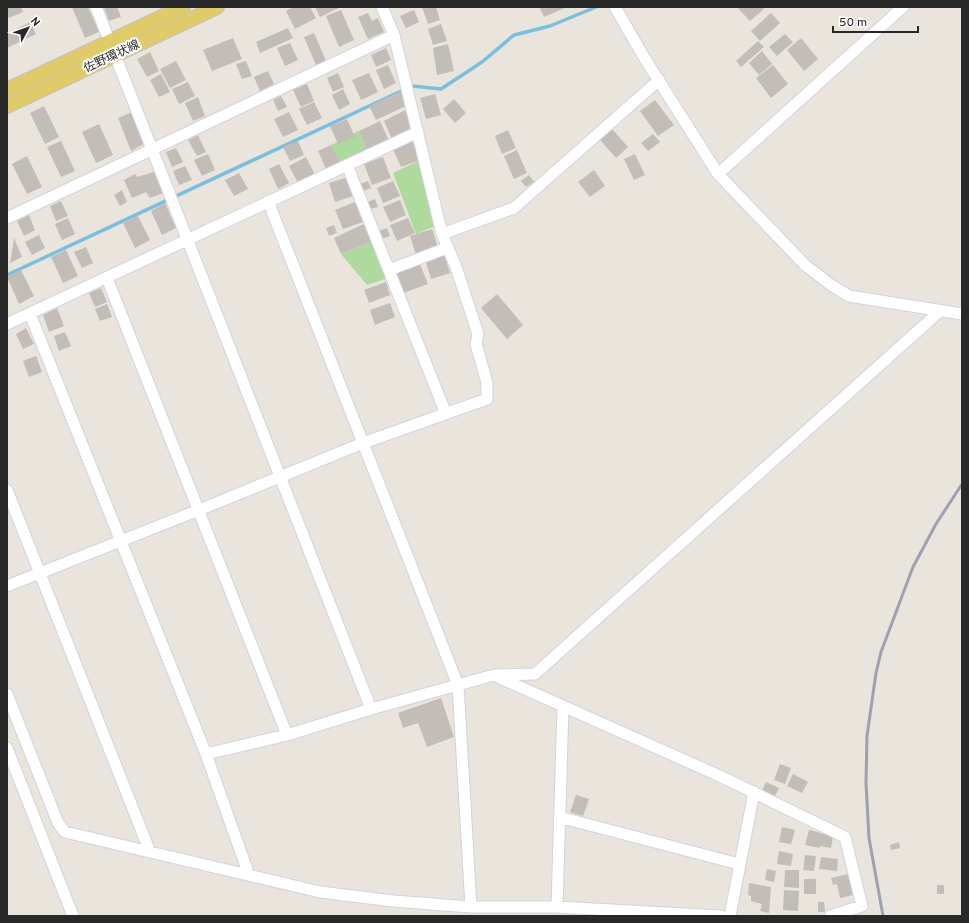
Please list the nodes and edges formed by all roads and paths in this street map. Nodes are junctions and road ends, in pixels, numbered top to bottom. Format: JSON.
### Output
{"nodes":[{"id":1,"x":96,"y":7,"type":"edge"},
{"id":2,"x":183,"y":7,"type":"edge"},
{"id":3,"x":217,"y":7,"type":"edge"},
{"id":4,"x":382,"y":7,"type":"edge"},
{"id":5,"x":616,"y":7,"type":"edge"},
{"id":6,"x":903,"y":7,"type":"edge"},
{"id":7,"x":394,"y":35,"type":"junction"},
{"id":8,"x":109,"y":42,"type":"junction"},
{"id":9,"x":115,"y":56,"type":"junction"},
{"id":10,"x":659,"y":80,"type":"junction"},
{"id":11,"x":7,"y":90,"type":"edge"},
{"id":12,"x":7,"y":106,"type":"edge"},
{"id":13,"x":418,"y":132,"type":"junction"},
{"id":14,"x":152,"y":150,"type":"junction"},
{"id":15,"x":347,"y":165,"type":"junction"},
{"id":16,"x":718,"y":174,"type":"junction"},
{"id":17,"x":268,"y":201,"type":"junction"},
{"id":18,"x":7,"y":218,"type":"edge"},
{"id":19,"x":442,"y":234,"type":"junction"},
{"id":20,"x":187,"y":240,"type":"junction"},
{"id":21,"x":447,"y":248,"type":"junction"},
{"id":22,"x":389,"y":270,"type":"junction"},
{"id":23,"x":107,"y":278,"type":"junction"},
{"id":24,"x":940,"y":311,"type":"junction"},
{"id":25,"x":30,"y":314,"type":"junction"},
{"id":26,"x":962,"y":314,"type":"edge"},
{"id":27,"x":7,"y":324,"type":"edge"},
{"id":28,"x":446,"y":414,"type":"junction"},
{"id":29,"x":363,"y":444,"type":"junction"},
{"id":30,"x":281,"y":476,"type":"junction"},
{"id":31,"x":7,"y":490,"type":"edge"},
{"id":32,"x":199,"y":510,"type":"junction"},
{"id":33,"x":121,"y":541,"type":"junction"},
{"id":34,"x":40,"y":572,"type":"junction"},
{"id":35,"x":7,"y":586,"type":"edge"},
{"id":36,"x":494,"y":675,"type":"junction"},
{"id":37,"x":458,"y":685,"type":"junction"},
{"id":38,"x":7,"y":694,"type":"edge"},
{"id":39,"x":564,"y":706,"type":"junction"},
{"id":40,"x":371,"y":709,"type":"junction"},
{"id":41,"x":287,"y":735,"type":"junction"},
{"id":42,"x":7,"y":748,"type":"edge"},
{"id":43,"x":206,"y":754,"type":"junction"},
{"id":44,"x":754,"y":792,"type":"junction"},
{"id":45,"x":559,"y":817,"type":"junction"},
{"id":46,"x":150,"y":852,"type":"junction"},
{"id":47,"x":739,"y":864,"type":"junction"},
{"id":48,"x":249,"y":875,"type":"junction"},
{"id":49,"x":471,"y":907,"type":"junction"},
{"id":50,"x":557,"y":907,"type":"junction"},
{"id":51,"x":73,"y":916,"type":"edge"},
{"id":52,"x":721,"y":916,"type":"edge"},
{"id":53,"x":730,"y":916,"type":"edge"},
{"id":54,"x":830,"y":916,"type":"edge"}],
"edges":[{"from":1,"to":8,"type":"street"},
{"from":2,"to":8,"type":"main road","name":"佐野環状線"},
{"from":3,"to":9,"type":"main road","name":"佐野環状線"},
{"from":4,"to":7,"type":"street"},
{"from":5,"to":10,"type":"street"},
{"from":6,"to":16,"type":"street"},
{"from":7,"to":13,"type":"street"},
{"from":7,"to":14,"type":"street"},
{"from":8,"to":9,"type":"street"},
{"from":8,"to":11,"type":"main road","name":"佐野環状線"},
{"from":9,"to":12,"type":"main road","name":"佐野環状線"},
{"from":9,"to":14,"type":"street"},
{"from":10,"to":16,"type":"street"},
{"from":10,"to":19,"type":"street"},
{"from":13,"to":15,"type":"street"},
{"from":13,"to":19,"type":"street"},
{"from":14,"to":18,"type":"street"},
{"from":14,"to":20,"type":"street"},
{"from":15,"to":17,"type":"street"},
{"from":15,"to":22,"type":"street"},
{"from":16,"to":24,"type":"street"},
{"from":17,"to":20,"type":"street"},
{"from":17,"to":29,"type":"street"},
{"from":19,"to":21,"type":"street"},
{"from":20,"to":23,"type":"street"},
{"from":20,"to":30,"type":"street"},
{"from":21,"to":22,"type":"street"},
{"from":21,"to":28,"type":"street"},
{"from":22,"to":28,"type":"street"},
{"from":23,"to":25,"type":"street"},
{"from":23,"to":32,"type":"street"},
{"from":24,"to":26,"type":"street"},
{"from":24,"to":36,"type":"street"},
{"from":25,"to":27,"type":"street"},
{"from":25,"to":33,"type":"street"},
{"from":28,"to":29,"type":"street"},
{"from":29,"to":30,"type":"street"},
{"from":29,"to":37,"type":"street"},
{"from":30,"to":32,"type":"street"},
{"from":30,"to":40,"type":"street"},
{"from":31,"to":34,"type":"street"},
{"from":32,"to":33,"type":"street"},
{"from":32,"to":41,"type":"street"},
{"from":33,"to":34,"type":"street"},
{"from":33,"to":43,"type":"street"},
{"from":34,"to":35,"type":"street"},
{"from":34,"to":46,"type":"street"},
{"from":36,"to":37,"type":"street"},
{"from":36,"to":39,"type":"street"},
{"from":37,"to":40,"type":"street"},
{"from":37,"to":49,"type":"street"},
{"from":38,"to":46,"type":"street"},
{"from":39,"to":44,"type":"street"},
{"from":39,"to":45,"type":"street"},
{"from":40,"to":41,"type":"street"},
{"from":41,"to":43,"type":"street"},
{"from":42,"to":51,"type":"street"},
{"from":43,"to":48,"type":"street"},
{"from":44,"to":47,"type":"street"},
{"from":44,"to":54,"type":"street"},
{"from":45,"to":47,"type":"street"},
{"from":45,"to":50,"type":"street"},
{"from":46,"to":48,"type":"street"},
{"from":47,"to":53,"type":"street"},
{"from":48,"to":49,"type":"street"},
{"from":49,"to":50,"type":"street"},
{"from":50,"to":52,"type":"street"}]}
